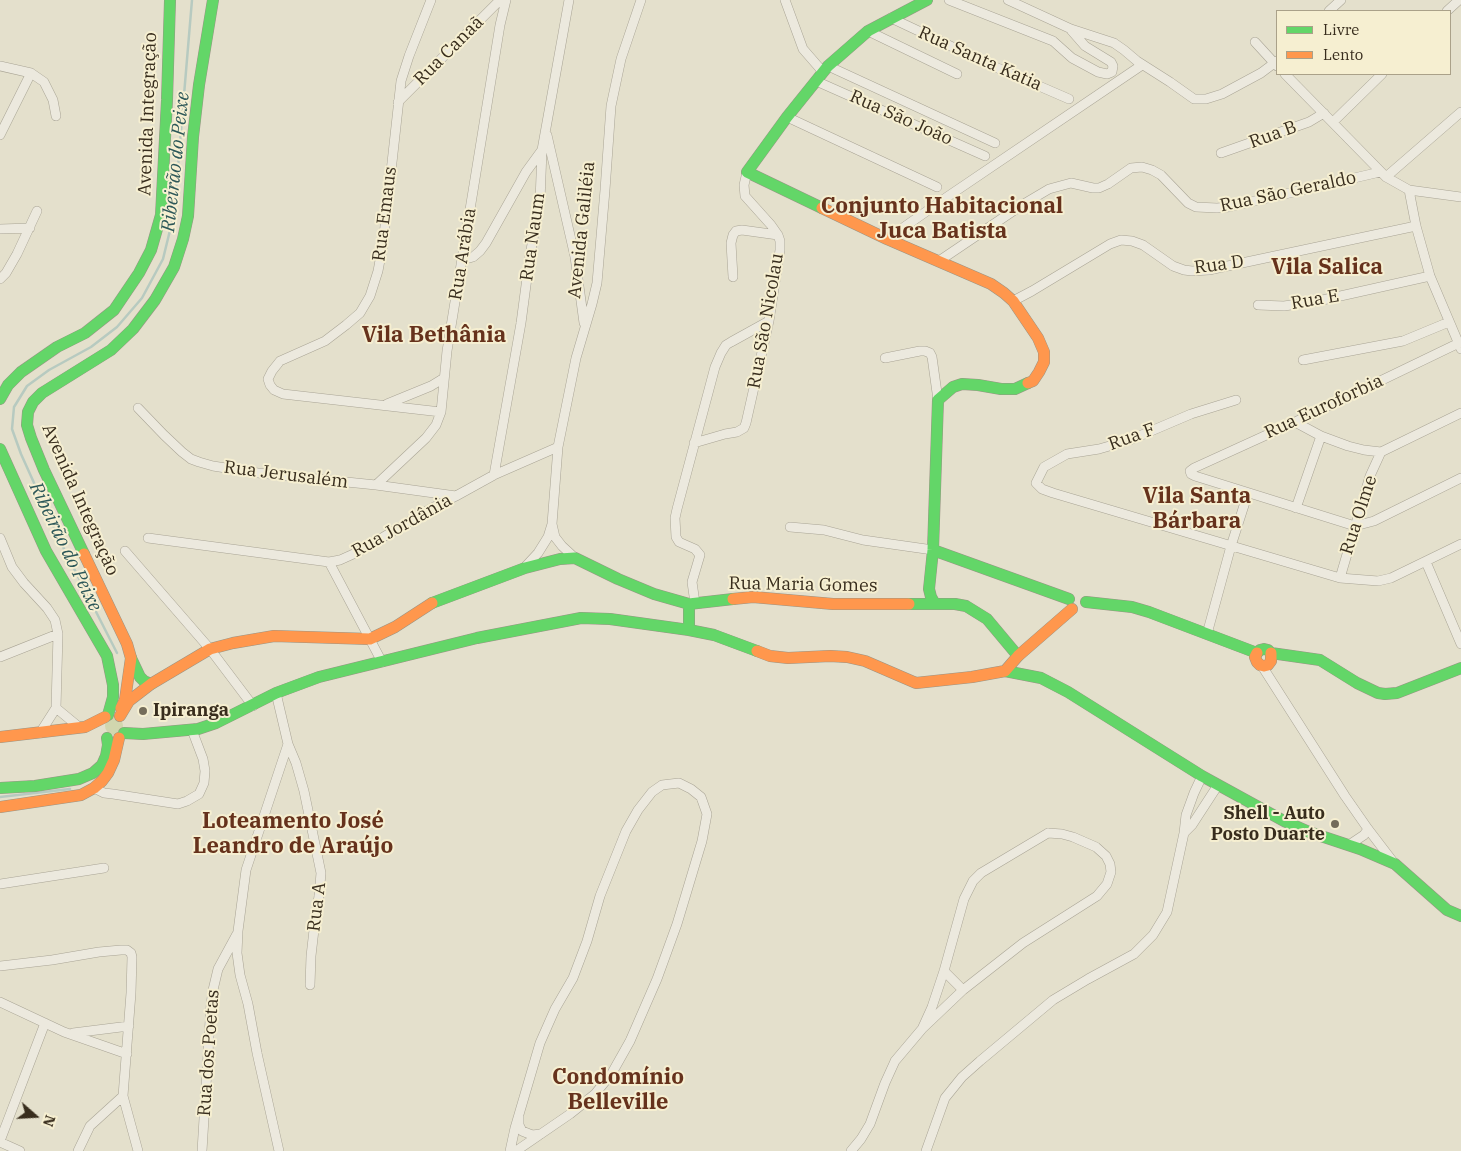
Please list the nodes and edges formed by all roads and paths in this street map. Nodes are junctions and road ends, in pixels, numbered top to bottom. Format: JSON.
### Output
{"nodes":[{"id":1,"x":170,"y":0,"type":"edge"},
{"id":2,"x":213,"y":0,"type":"edge"},
{"id":3,"x":431,"y":0,"type":"edge"},
{"id":4,"x":500,"y":0,"type":"edge"},
{"id":5,"x":506,"y":0,"type":"edge"},
{"id":6,"x":569,"y":0,"type":"edge"},
{"id":7,"x":641,"y":0,"type":"edge"},
{"id":8,"x":785,"y":0,"type":"edge"},
{"id":9,"x":927,"y":0,"type":"edge"},
{"id":10,"x":949,"y":0,"type":"edge"},
{"id":11,"x":1008,"y":0,"type":"edge"},
{"id":12,"x":1341,"y":0,"type":"edge"},
{"id":13,"x":1459,"y":0,"type":"edge"},
{"id":14,"x":1330,"y":10,"type":"edge"},
{"id":15,"x":1448,"y":10,"type":"edge"},
{"id":16,"x":890,"y":18,"type":"junction"},
{"id":17,"x":1071,"y":29,"type":"junction"},
{"id":18,"x":868,"y":31,"type":"junction"},
{"id":19,"x":1255,"y":42,"type":"dead end"},
{"id":20,"x":1276,"y":64,"type":"edge"},
{"id":21,"x":1142,"y":65,"type":"junction"},
{"id":22,"x":0,"y":66,"type":"edge"},
{"id":23,"x":31,"y":72,"type":"junction"},
{"id":24,"x":822,"y":73,"type":"junction"},
{"id":25,"x":957,"y":74,"type":"dead end"},
{"id":26,"x":1286,"y":75,"type":"edge"},
{"id":27,"x":1381,"y":75,"type":"edge"},
{"id":28,"x":1069,"y":99,"type":"dead end"},
{"id":29,"x":398,"y":102,"type":"junction"},
{"id":30,"x":1461,"y":112,"type":"edge"},
{"id":31,"x":1324,"y":113,"type":"junction"},
{"id":32,"x":56,"y":116,"type":"dead end"},
{"id":33,"x":787,"y":117,"type":"junction"},
{"id":34,"x":1333,"y":122,"type":"junction"},
{"id":35,"x":546,"y":131,"type":"junction"},
{"id":36,"x":0,"y":135,"type":"edge"},
{"id":37,"x":995,"y":143,"type":"dead end"},
{"id":38,"x":542,"y":150,"type":"junction"},
{"id":39,"x":1220,"y":153,"type":"dead end"},
{"id":40,"x":985,"y":156,"type":"dead end"},
{"id":41,"x":747,"y":172,"type":"junction"},
{"id":42,"x":1383,"y":174,"type":"junction"},
{"id":43,"x":937,"y":187,"type":"dead end"},
{"id":44,"x":1409,"y":190,"type":"junction"},
{"id":45,"x":1461,"y":196,"type":"edge"},
{"id":46,"x":37,"y":210,"type":"dead end"},
{"id":47,"x":1416,"y":226,"type":"junction"},
{"id":48,"x":30,"y":228,"type":"junction"},
{"id":49,"x":0,"y":230,"type":"edge"},
{"id":50,"x":778,"y":235,"type":"junction"},
{"id":51,"x":887,"y":239,"type":"junction"},
{"id":52,"x":462,"y":260,"type":"junction"},
{"id":53,"x":939,"y":261,"type":"junction"},
{"id":54,"x":1430,"y":276,"type":"junction"},
{"id":55,"x":733,"y":278,"type":"dead end"},
{"id":56,"x":0,"y":280,"type":"edge"},
{"id":57,"x":1013,"y":301,"type":"junction"},
{"id":58,"x":1258,"y":306,"type":"dead end"},
{"id":59,"x":769,"y":321,"type":"junction"},
{"id":60,"x":1449,"y":322,"type":"junction"},
{"id":61,"x":584,"y":329,"type":"junction"},
{"id":62,"x":1460,"y":344,"type":"edge"},
{"id":63,"x":885,"y":358,"type":"dead end"},
{"id":64,"x":1303,"y":360,"type":"dead end"},
{"id":65,"x":444,"y":378,"type":"junction"},
{"id":66,"x":0,"y":399,"type":"edge"},
{"id":67,"x":938,"y":400,"type":"junction"},
{"id":68,"x":1236,"y":400,"type":"dead end"},
{"id":69,"x":384,"y":405,"type":"junction"},
{"id":70,"x":138,"y":408,"type":"dead end"},
{"id":71,"x":441,"y":412,"type":"junction"},
{"id":72,"x":1461,"y":413,"type":"edge"},
{"id":73,"x":1295,"y":422,"type":"junction"},
{"id":74,"x":1320,"y":436,"type":"junction"},
{"id":75,"x":694,"y":443,"type":"junction"},
{"id":76,"x":558,"y":447,"type":"junction"},
{"id":77,"x":0,"y":448,"type":"edge"},
{"id":78,"x":1381,"y":452,"type":"junction"},
{"id":79,"x":494,"y":474,"type":"junction"},
{"id":80,"x":1461,"y":478,"type":"edge"},
{"id":81,"x":376,"y":485,"type":"junction"},
{"id":82,"x":1248,"y":493,"type":"junction"},
{"id":83,"x":456,"y":496,"type":"junction"},
{"id":84,"x":1296,"y":508,"type":"junction"},
{"id":85,"x":552,"y":524,"type":"junction"},
{"id":86,"x":1355,"y":526,"type":"junction"},
{"id":87,"x":790,"y":527,"type":"dead end"},
{"id":88,"x":0,"y":538,"type":"edge"},
{"id":89,"x":148,"y":538,"type":"dead end"},
{"id":90,"x":1461,"y":544,"type":"edge"},
{"id":91,"x":1231,"y":546,"type":"junction"},
{"id":92,"x":933,"y":550,"type":"junction"},
{"id":93,"x":125,"y":551,"type":"dead end"},
{"id":94,"x":575,"y":558,"type":"junction"},
{"id":95,"x":329,"y":562,"type":"junction"},
{"id":96,"x":1426,"y":562,"type":"junction"},
{"id":97,"x":525,"y":568,"type":"junction"},
{"id":98,"x":1340,"y":578,"type":"junction"},
{"id":99,"x":929,"y":589,"type":"junction"},
{"id":100,"x":692,"y":603,"type":"junction"},
{"id":101,"x":900,"y":604,"type":"junction"},
{"id":102,"x":935,"y":604,"type":"junction"},
{"id":103,"x":1071,"y":604,"type":"junction"},
{"id":104,"x":689,"y":630,"type":"junction"},
{"id":105,"x":58,"y":634,"type":"junction"},
{"id":106,"x":1207,"y":634,"type":"junction"},
{"id":107,"x":370,"y":639,"type":"junction"},
{"id":108,"x":1461,"y":644,"type":"edge"},
{"id":109,"x":210,"y":649,"type":"junction"},
{"id":110,"x":1257,"y":653,"type":"junction"},
{"id":111,"x":1271,"y":653,"type":"junction"},
{"id":112,"x":1018,"y":656,"type":"junction"},
{"id":113,"x":0,"y":657,"type":"edge"},
{"id":114,"x":131,"y":658,"type":"junction"},
{"id":115,"x":382,"y":662,"type":"junction"},
{"id":116,"x":1262,"y":666,"type":"junction"},
{"id":117,"x":1461,"y":668,"type":"edge"},
{"id":118,"x":1005,"y":671,"type":"junction"},
{"id":119,"x":152,"y":684,"type":"junction"},
{"id":120,"x":276,"y":694,"type":"junction"},
{"id":121,"x":252,"y":706,"type":"junction"},
{"id":122,"x":56,"y":708,"type":"junction"},
{"id":123,"x":113,"y":715,"type":"junction"},
{"id":124,"x":82,"y":727,"type":"junction"},
{"id":125,"x":192,"y":730,"type":"junction"},
{"id":126,"x":40,"y":733,"type":"junction"},
{"id":127,"x":113,"y":735,"type":"junction"},
{"id":128,"x":0,"y":738,"type":"edge"},
{"id":129,"x":288,"y":744,"type":"junction"},
{"id":130,"x":1202,"y":776,"type":"junction"},
{"id":131,"x":1218,"y":785,"type":"junction"},
{"id":132,"x":0,"y":788,"type":"edge"},
{"id":133,"x":94,"y":788,"type":"junction"},
{"id":134,"x":0,"y":807,"type":"edge"},
{"id":135,"x":1368,"y":829,"type":"junction"},
{"id":136,"x":1184,"y":833,"type":"junction"},
{"id":137,"x":1349,"y":845,"type":"junction"},
{"id":138,"x":1395,"y":864,"type":"junction"},
{"id":139,"x":104,"y":868,"type":"dead end"},
{"id":140,"x":0,"y":884,"type":"edge"},
{"id":141,"x":1461,"y":916,"type":"edge"},
{"id":142,"x":238,"y":931,"type":"junction"},
{"id":143,"x":0,"y":966,"type":"edge"},
{"id":144,"x":944,"y":971,"type":"junction"},
{"id":145,"x":310,"y":984,"type":"dead end"},
{"id":146,"x":963,"y":990,"type":"junction"},
{"id":147,"x":0,"y":1002,"type":"edge"},
{"id":148,"x":46,"y":1023,"type":"junction"},
{"id":149,"x":129,"y":1026,"type":"junction"},
{"id":150,"x":922,"y":1029,"type":"junction"},
{"id":151,"x":70,"y":1034,"type":"junction"},
{"id":152,"x":127,"y":1054,"type":"junction"},
{"id":153,"x":123,"y":1096,"type":"junction"},
{"id":154,"x":519,"y":1114,"type":"junction"},
{"id":155,"x":541,"y":1134,"type":"junction"},
{"id":156,"x":0,"y":1142,"type":"edge"},
{"id":157,"x":20,"y":1151,"type":"edge"},
{"id":158,"x":78,"y":1151,"type":"edge"},
{"id":159,"x":138,"y":1151,"type":"edge"},
{"id":160,"x":202,"y":1151,"type":"edge"},
{"id":161,"x":279,"y":1151,"type":"edge"},
{"id":162,"x":510,"y":1151,"type":"edge"},
{"id":163,"x":516,"y":1151,"type":"edge"},
{"id":164,"x":851,"y":1151,"type":"edge"},
{"id":165,"x":926,"y":1151,"type":"edge"}],
"edges":[{"from":1,"to":66,"type":"street","name":"Avenida Integração"},
{"from":2,"to":114,"type":"street","name":"Avenida Integração"},
{"from":3,"to":29,"type":"street","name":"Rua Emaus"},
{"from":4,"to":29,"type":"street","name":"Rua Canaã"},
{"from":5,"to":52,"type":"street","name":"Rua Arábia"},
{"from":6,"to":35,"type":"street","name":"Rua Naum"},
{"from":7,"to":61,"type":"street","name":"Avenida Galiléia"},
{"from":8,"to":24,"type":"street"},
{"from":9,"to":16,"type":"street"},
{"from":10,"to":17,"type":"street"},
{"from":11,"to":17,"type":"street"},
{"from":12,"to":14,"type":"street"},
{"from":13,"to":15,"type":"street"},
{"from":16,"to":18,"type":"street"},
{"from":16,"to":28,"type":"street","name":"Rua Santa Katia"},
{"from":17,"to":21,"type":"street"},
{"from":18,"to":24,"type":"street"},
{"from":18,"to":25,"type":"street","name":"Rua Santa Katia"},
{"from":19,"to":20,"type":"street"},
{"from":20,"to":21,"type":"street"},
{"from":21,"to":51,"type":"street"},
{"from":22,"to":23,"type":"street"},
{"from":23,"to":32,"type":"street"},
{"from":23,"to":36,"type":"street"},
{"from":24,"to":33,"type":"street"},
{"from":24,"to":37,"type":"street","name":"Rua São João"},
{"from":24,"to":40,"type":"street","name":"Rua São João"},
{"from":26,"to":31,"type":"street"},
{"from":27,"to":34,"type":"street"},
{"from":29,"to":69,"type":"street","name":"Rua Emaus"},
{"from":30,"to":42,"type":"street"},
{"from":31,"to":34,"type":"street"},
{"from":31,"to":39,"type":"street","name":"Rua B"},
{"from":33,"to":41,"type":"street"},
{"from":33,"to":43,"type":"street"},
{"from":34,"to":42,"type":"street"},
{"from":35,"to":38,"type":"street","name":"Rua Naum"},
{"from":35,"to":61,"type":"street"},
{"from":38,"to":52,"type":"street"},
{"from":38,"to":79,"type":"street","name":"Rua Naum"},
{"from":41,"to":50,"type":"street","name":"Rua São Nicolau"},
{"from":41,"to":51,"type":"street"},
{"from":42,"to":44,"type":"street"},
{"from":42,"to":53,"type":"street","name":"Rua São Geraldo"},
{"from":44,"to":45,"type":"street"},
{"from":44,"to":47,"type":"street"},
{"from":46,"to":48,"type":"street"},
{"from":47,"to":54,"type":"street"},
{"from":47,"to":57,"type":"street","name":"Rua D"},
{"from":48,"to":49,"type":"street"},
{"from":48,"to":56,"type":"street"},
{"from":50,"to":55,"type":"street"},
{"from":50,"to":59,"type":"street","name":"Rua São Nicolau"},
{"from":51,"to":53,"type":"street"},
{"from":52,"to":65,"type":"street","name":"Rua Arábia"},
{"from":53,"to":57,"type":"street"},
{"from":54,"to":58,"type":"street","name":"Rua E"},
{"from":54,"to":60,"type":"street"},
{"from":57,"to":67,"type":"street"},
{"from":59,"to":75,"type":"street"},
{"from":59,"to":75,"type":"street","name":"Rua São Nicolau"},
{"from":60,"to":62,"type":"street"},
{"from":60,"to":64,"type":"street"},
{"from":61,"to":76,"type":"street","name":"Avenida Galiléia"},
{"from":62,"to":73,"type":"street","name":"Rua Euroforbia"},
{"from":63,"to":67,"type":"street"},
{"from":65,"to":69,"type":"street"},
{"from":65,"to":71,"type":"street","name":"Rua Arábia"},
{"from":67,"to":92,"type":"street"},
{"from":68,"to":91,"type":"street","name":"Rua F"},
{"from":69,"to":71,"type":"street"},
{"from":70,"to":81,"type":"street","name":"Rua Jerusalém"},
{"from":71,"to":81,"type":"street","name":"Rua Arábia"},
{"from":72,"to":78,"type":"street"},
{"from":73,"to":74,"type":"street"},
{"from":73,"to":82,"type":"street","name":"Rua Euroforbia"},
{"from":74,"to":78,"type":"street"},
{"from":74,"to":84,"type":"street"},
{"from":75,"to":100,"type":"street"},
{"from":76,"to":79,"type":"street","name":"Rua Jordânia"},
{"from":76,"to":85,"type":"street","name":"Avenida Galiléia"},
{"from":77,"to":123,"type":"street"},
{"from":78,"to":86,"type":"street","name":"Rua Olme"},
{"from":79,"to":83,"type":"street","name":"Rua Jordânia"},
{"from":80,"to":86,"type":"street"},
{"from":81,"to":83,"type":"street","name":"Rua Jerusalém"},
{"from":82,"to":84,"type":"street"},
{"from":82,"to":91,"type":"street"},
{"from":83,"to":95,"type":"street","name":"Rua Jordânia"},
{"from":84,"to":86,"type":"street"},
{"from":85,"to":94,"type":"street"},
{"from":85,"to":97,"type":"street"},
{"from":86,"to":98,"type":"street","name":"Rua Olme"},
{"from":87,"to":92,"type":"street"},
{"from":88,"to":105,"type":"street"},
{"from":89,"to":95,"type":"street","name":"Rua Jordânia"},
{"from":90,"to":96,"type":"street"},
{"from":91,"to":98,"type":"street"},
{"from":91,"to":106,"type":"street"},
{"from":92,"to":99,"type":"street"},
{"from":92,"to":103,"type":"street"},
{"from":93,"to":109,"type":"street"},
{"from":94,"to":97,"type":"street"},
{"from":94,"to":100,"type":"street","name":"Rua Maria Gomes"},
{"from":95,"to":107,"type":"street"},
{"from":96,"to":98,"type":"street"},
{"from":96,"to":108,"type":"street"},
{"from":97,"to":107,"type":"street"},
{"from":99,"to":101,"type":"street"},
{"from":99,"to":102,"type":"street"},
{"from":100,"to":101,"type":"street","name":"Rua Maria Gomes"},
{"from":100,"to":104,"type":"street"},
{"from":101,"to":102,"type":"street","name":"Rua Maria Gomes"},
{"from":102,"to":112,"type":"street","name":"Rua Maria Gomes"},
{"from":103,"to":106,"type":"street"},
{"from":103,"to":112,"type":"street"},
{"from":104,"to":115,"type":"street"},
{"from":104,"to":118,"type":"street"},
{"from":105,"to":113,"type":"street"},
{"from":105,"to":122,"type":"street"},
{"from":106,"to":110,"type":"street"},
{"from":107,"to":109,"type":"street"},
{"from":107,"to":115,"type":"street"},
{"from":109,"to":119,"type":"street"},
{"from":109,"to":121,"type":"street"},
{"from":110,"to":111,"type":"street"},
{"from":110,"to":116,"type":"street"},
{"from":111,"to":116,"type":"street"},
{"from":111,"to":117,"type":"street"},
{"from":112,"to":118,"type":"street"},
{"from":114,"to":119,"type":"street"},
{"from":114,"to":123,"type":"street","name":"Avenida Integração"},
{"from":115,"to":120,"type":"street"},
{"from":116,"to":135,"type":"street"},
{"from":118,"to":130,"type":"street"},
{"from":119,"to":123,"type":"street"},
{"from":120,"to":121,"type":"street"},
{"from":120,"to":129,"type":"street","name":"Rua A"},
{"from":121,"to":125,"type":"street"},
{"from":122,"to":124,"type":"street"},
{"from":122,"to":126,"type":"street"},
{"from":123,"to":124,"type":"street"},
{"from":123,"to":127,"type":"street"},
{"from":123,"to":127,"type":"street"},
{"from":124,"to":126,"type":"street"},
{"from":124,"to":127,"type":"street"},
{"from":125,"to":127,"type":"street"},
{"from":125,"to":133,"type":"street"},
{"from":126,"to":128,"type":"street"},
{"from":127,"to":132,"type":"street"},
{"from":127,"to":133,"type":"street"},
{"from":129,"to":142,"type":"street"},
{"from":129,"to":145,"type":"street","name":"Rua A"},
{"from":130,"to":131,"type":"street"},
{"from":130,"to":136,"type":"street"},
{"from":131,"to":136,"type":"street"},
{"from":131,"to":137,"type":"street"},
{"from":133,"to":134,"type":"street"},
{"from":135,"to":137,"type":"street"},
{"from":135,"to":138,"type":"street"},
{"from":136,"to":165,"type":"street"},
{"from":137,"to":138,"type":"street"},
{"from":138,"to":141,"type":"street"},
{"from":139,"to":140,"type":"street"},
{"from":142,"to":160,"type":"street","name":"Rua dos Poetas"},
{"from":142,"to":161,"type":"street"},
{"from":143,"to":149,"type":"street"},
{"from":144,"to":146,"type":"street"},
{"from":144,"to":146,"type":"street"},
{"from":144,"to":150,"type":"street"},
{"from":146,"to":150,"type":"street"},
{"from":147,"to":148,"type":"street"},
{"from":148,"to":151,"type":"street"},
{"from":148,"to":156,"type":"street"},
{"from":149,"to":151,"type":"street"},
{"from":149,"to":152,"type":"street"},
{"from":150,"to":164,"type":"street"},
{"from":151,"to":152,"type":"street"},
{"from":152,"to":153,"type":"street"},
{"from":153,"to":158,"type":"street"},
{"from":153,"to":159,"type":"street"},
{"from":154,"to":155,"type":"street"},
{"from":154,"to":155,"type":"street"},
{"from":154,"to":162,"type":"street"},
{"from":155,"to":163,"type":"street"},
{"from":156,"to":157,"type":"street"}]}
